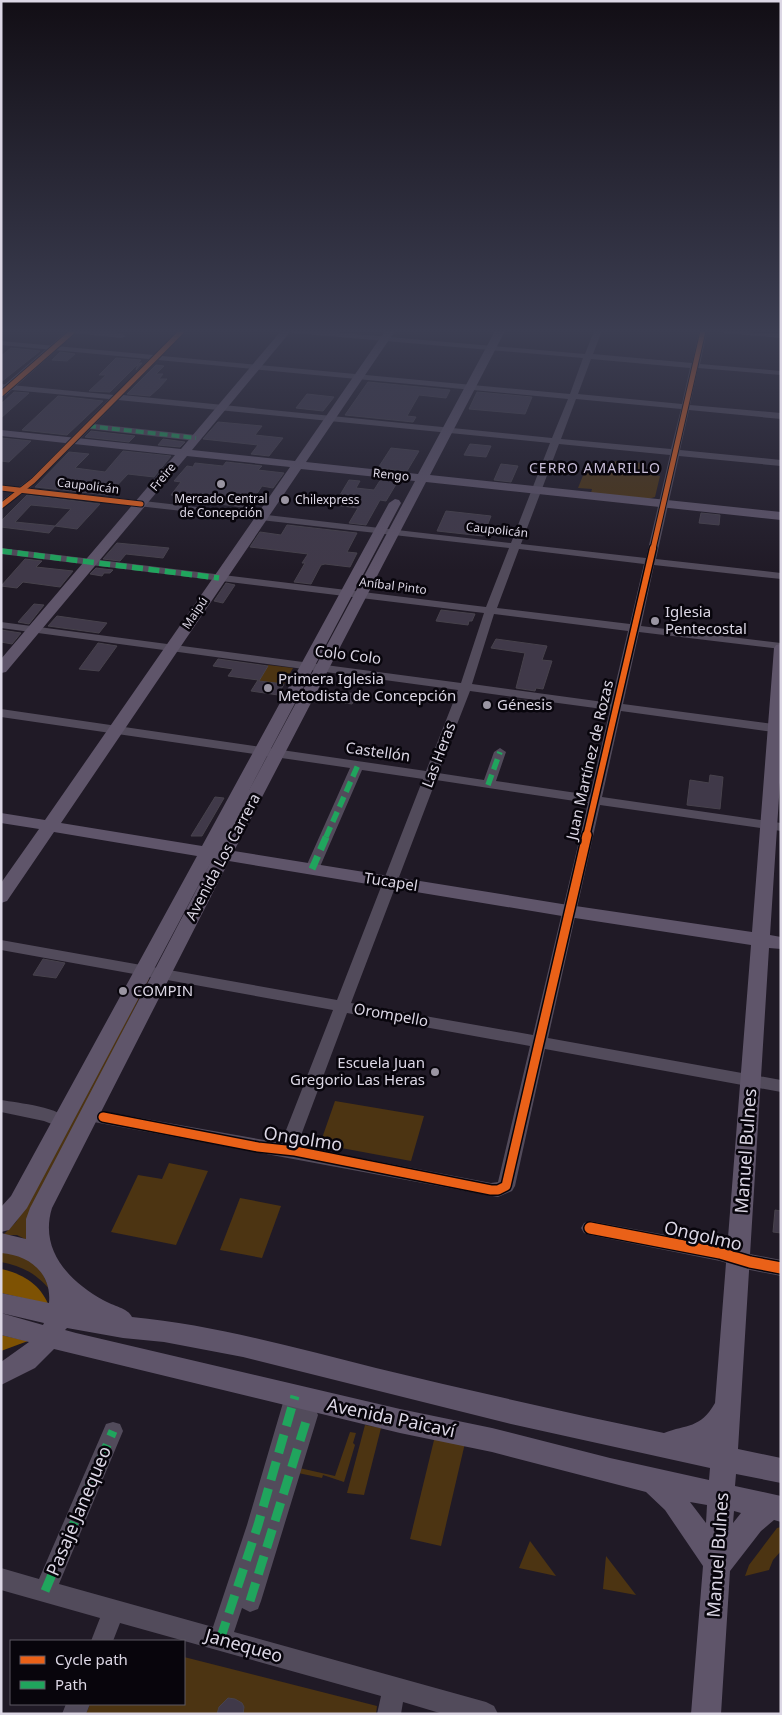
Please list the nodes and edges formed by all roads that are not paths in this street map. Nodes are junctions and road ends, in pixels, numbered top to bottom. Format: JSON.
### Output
{"nodes":[{"id":1,"x":102,"y":411,"type":"edge"},
{"id":2,"x":218,"y":411,"type":"edge"},
{"id":3,"x":254,"y":411,"type":"edge"},
{"id":4,"x":334,"y":411,"type":"edge"},
{"id":5,"x":451,"y":411,"type":"edge"},
{"id":6,"x":567,"y":411,"type":"edge"},
{"id":7,"x":683,"y":411,"type":"edge"},
{"id":8,"x":727,"y":411,"type":"edge"},
{"id":9,"x":781,"y":416,"type":"edge"},
{"id":10,"x":329,"y":418,"type":"junction"},
{"id":11,"x":88,"y":426,"type":"junction"},
{"id":12,"x":441,"y":430,"type":"junction"},
{"id":13,"x":1,"y":433,"type":"edge"},
{"id":14,"x":196,"y":438,"type":"junction"},
{"id":15,"x":73,"y":441,"type":"junction"},
{"id":16,"x":556,"y":441,"type":"junction"},
{"id":17,"x":674,"y":452,"type":"junction"},
{"id":18,"x":183,"y":453,"type":"junction"},
{"id":19,"x":781,"y":463,"type":"edge"},
{"id":20,"x":297,"y":465,"type":"junction"},
{"id":21,"x":415,"y":478,"type":"junction"},
{"id":22,"x":1,"y":489,"type":"edge"},
{"id":23,"x":21,"y":490,"type":"junction"},
{"id":24,"x":536,"y":491,"type":"junction"},
{"id":25,"x":3,"y":504,"type":"edge"},
{"id":26,"x":141,"y":504,"type":"junction"},
{"id":27,"x":662,"y":504,"type":"junction"},
{"id":28,"x":781,"y":516,"type":"edge"},
{"id":29,"x":261,"y":517,"type":"junction"},
{"id":30,"x":387,"y":531,"type":"junction"},
{"id":31,"x":515,"y":545,"type":"junction"},
{"id":32,"x":1,"y":551,"type":"edge"},
{"id":33,"x":650,"y":560,"type":"junction"},
{"id":34,"x":91,"y":562,"type":"junction"},
{"id":35,"x":781,"y":576,"type":"edge"},
{"id":36,"x":219,"y":578,"type":"junction"},
{"id":37,"x":352,"y":595,"type":"junction"},
{"id":38,"x":490,"y":611,"type":"junction"},
{"id":39,"x":1,"y":625,"type":"edge"},
{"id":40,"x":634,"y":628,"type":"junction"},
{"id":41,"x":34,"y":629,"type":"junction"},
{"id":42,"x":781,"y":647,"type":"edge"},
{"id":43,"x":171,"y":648,"type":"junction"},
{"id":44,"x":314,"y":667,"type":"junction"},
{"id":45,"x":1,"y":668,"type":"edge"},
{"id":46,"x":466,"y":687,"type":"junction"},
{"id":47,"x":616,"y":707,"type":"junction"},
{"id":48,"x":1,"y":713,"type":"edge"},
{"id":49,"x":778,"y":728,"type":"edge"},
{"id":50,"x":115,"y":730,"type":"junction"},
{"id":51,"x":269,"y":752,"type":"junction"},
{"id":52,"x":500,"y":752,"type":"dead end"},
{"id":53,"x":358,"y":766,"type":"junction"},
{"id":54,"x":431,"y":776,"type":"junction"},
{"id":55,"x":488,"y":785,"type":"junction"},
{"id":56,"x":595,"y":800,"type":"junction"},
{"id":57,"x":1,"y":818,"type":"edge"},
{"id":58,"x":50,"y":826,"type":"junction"},
{"id":59,"x":774,"y":826,"type":"edge"},
{"id":60,"x":215,"y":853,"type":"junction"},
{"id":61,"x":312,"y":869,"type":"junction"},
{"id":62,"x":390,"y":882,"type":"junction"},
{"id":63,"x":1,"y":897,"type":"edge"},
{"id":64,"x":570,"y":911,"type":"junction"},
{"id":65,"x":760,"y":940,"type":"junction"},
{"id":66,"x":781,"y":943,"type":"edge"},
{"id":67,"x":1,"y":945,"type":"edge"},
{"id":68,"x":153,"y":972,"type":"junction"},
{"id":69,"x":342,"y":1006,"type":"junction"},
{"id":70,"x":539,"y":1042,"type":"junction"},
{"id":71,"x":750,"y":1081,"type":"junction"},
{"id":72,"x":781,"y":1086,"type":"edge"},
{"id":73,"x":1,"y":1106,"type":"edge"},
{"id":74,"x":89,"y":1115,"type":"junction"},
{"id":75,"x":62,"y":1122,"type":"junction"},
{"id":76,"x":287,"y":1150,"type":"junction"},
{"id":77,"x":498,"y":1190,"type":"joint"},
{"id":78,"x":1,"y":1223,"type":"edge"},
{"id":79,"x":590,"y":1228,"type":"dead end"},
{"id":80,"x":1,"y":1244,"type":"edge"},
{"id":81,"x":738,"y":1259,"type":"junction"},
{"id":82,"x":781,"y":1268,"type":"edge"},
{"id":83,"x":52,"y":1269,"type":"junction"},
{"id":84,"x":1,"y":1303,"type":"edge"},
{"id":85,"x":1,"y":1324,"type":"edge"},
{"id":86,"x":55,"y":1326,"type":"junction"},
{"id":87,"x":164,"y":1331,"type":"junction"},
{"id":88,"x":1,"y":1374,"type":"edge"},
{"id":89,"x":729,"y":1401,"type":"junction"},
{"id":90,"x":302,"y":1406,"type":"junction"},
{"id":91,"x":113,"y":1431,"type":"dead end"},
{"id":92,"x":659,"y":1443,"type":"junction"},
{"id":93,"x":724,"y":1458,"type":"junction"},
{"id":94,"x":781,"y":1471,"type":"edge"},
{"id":95,"x":653,"y":1481,"type":"junction"},
{"id":96,"x":722,"y":1496,"type":"junction"},
{"id":97,"x":775,"y":1508,"type":"edge"},
{"id":98,"x":718,"y":1564,"type":"junction"},
{"id":99,"x":1,"y":1579,"type":"edge"},
{"id":100,"x":45,"y":1591,"type":"junction"},
{"id":101,"x":250,"y":1601,"type":"dead end"},
{"id":102,"x":114,"y":1610,"type":"junction"},
{"id":103,"x":102,"y":1640,"type":"edge"},
{"id":104,"x":220,"y":1640,"type":"junction"},
{"id":105,"x":394,"y":1688,"type":"junction"},
{"id":106,"x":388,"y":1714,"type":"edge"},
{"id":107,"x":486,"y":1714,"type":"edge"},
{"id":108,"x":706,"y":1714,"type":"edge"}],
"edges":[{"from":1,"to":11,"type":"street"},
{"from":2,"to":14,"type":"main road","name":"Freire"},
{"from":3,"to":10,"type":"street"},
{"from":4,"to":10,"type":"main road","name":"Maipú"},
{"from":5,"to":12,"type":"main road","name":"Avenida Los Carrera"},
{"from":6,"to":16,"type":"street","name":"Las Heras"},
{"from":7,"to":17,"type":"street","name":"Juan Martínez de Rozas"},
{"from":8,"to":9,"type":"street"},
{"from":10,"to":12,"type":"street"},
{"from":10,"to":20,"type":"main road","name":"Maipú"},
{"from":11,"to":14,"type":"street"},
{"from":11,"to":15,"type":"street"},
{"from":12,"to":16,"type":"street"},
{"from":12,"to":21,"type":"main road","name":"Avenida Los Carrera"},
{"from":13,"to":15,"type":"main road","name":"Rengo"},
{"from":14,"to":18,"type":"main road","name":"Freire"},
{"from":15,"to":18,"type":"main road","name":"Rengo"},
{"from":15,"to":23,"type":"street"},
{"from":16,"to":17,"type":"street"},
{"from":16,"to":24,"type":"street","name":"Las Heras"},
{"from":17,"to":19,"type":"street"},
{"from":17,"to":27,"type":"street","name":"Juan Martínez de Rozas"},
{"from":18,"to":20,"type":"main road","name":"Rengo"},
{"from":18,"to":26,"type":"main road","name":"Freire"},
{"from":20,"to":21,"type":"main road","name":"Rengo"},
{"from":20,"to":29,"type":"main road","name":"Maipú"},
{"from":21,"to":24,"type":"main road","name":"Rengo"},
{"from":21,"to":30,"type":"main road","name":"Avenida Los Carrera"},
{"from":22,"to":23,"type":"street","name":"Caupolicán"},
{"from":22,"to":25,"type":"street"},
{"from":23,"to":25,"type":"street"},
{"from":23,"to":26,"type":"street","name":"Caupolicán"},
{"from":24,"to":27,"type":"main road","name":"Rengo"},
{"from":24,"to":31,"type":"street","name":"Las Heras"},
{"from":26,"to":29,"type":"street","name":"Caupolicán"},
{"from":26,"to":34,"type":"main road","name":"Freire"},
{"from":27,"to":28,"type":"main road","name":"Rengo"},
{"from":27,"to":33,"type":"street","name":"Juan Martínez de Rozas"},
{"from":29,"to":30,"type":"street","name":"Caupolicán"},
{"from":29,"to":36,"type":"main road","name":"Maipú"},
{"from":30,"to":31,"type":"street","name":"Caupolicán"},
{"from":30,"to":37,"type":"main road","name":"Avenida Los Carrera"},
{"from":31,"to":33,"type":"street","name":"Caupolicán"},
{"from":31,"to":38,"type":"street","name":"Las Heras"},
{"from":32,"to":34,"type":"street","name":"Aníbal Pinto"},
{"from":33,"to":35,"type":"street","name":"Caupolicán"},
{"from":33,"to":40,"type":"street","name":"Juan Martínez de Rozas"},
{"from":34,"to":36,"type":"street","name":"Aníbal Pinto"},
{"from":34,"to":41,"type":"main road","name":"Freire"},
{"from":36,"to":37,"type":"street","name":"Aníbal Pinto"},
{"from":36,"to":43,"type":"main road","name":"Maipú"},
{"from":37,"to":38,"type":"street","name":"Aníbal Pinto"},
{"from":37,"to":44,"type":"main road","name":"Avenida Los Carrera"},
{"from":38,"to":40,"type":"street","name":"Aníbal Pinto"},
{"from":38,"to":46,"type":"street","name":"Las Heras"},
{"from":39,"to":41,"type":"street","name":"Colo Colo"},
{"from":40,"to":42,"type":"street","name":"Aníbal Pinto"},
{"from":40,"to":47,"type":"street","name":"Juan Martínez de Rozas"},
{"from":41,"to":43,"type":"street","name":"Colo Colo"},
{"from":41,"to":45,"type":"main road","name":"Freire"},
{"from":42,"to":49,"type":"main road","name":"Manuel Bulnes"},
{"from":43,"to":44,"type":"street","name":"Colo Colo"},
{"from":43,"to":50,"type":"main road","name":"Maipú"},
{"from":44,"to":46,"type":"street","name":"Colo Colo"},
{"from":44,"to":51,"type":"main road","name":"Avenida Los Carrera"},
{"from":46,"to":47,"type":"street","name":"Colo Colo"},
{"from":46,"to":54,"type":"street","name":"Las Heras"},
{"from":47,"to":49,"type":"street","name":"Colo Colo"},
{"from":47,"to":56,"type":"street","name":"Juan Martínez de Rozas"},
{"from":48,"to":50,"type":"street","name":"Castellón"},
{"from":49,"to":59,"type":"main road","name":"Manuel Bulnes"},
{"from":50,"to":51,"type":"street","name":"Castellón"},
{"from":50,"to":58,"type":"main road","name":"Maipú"},
{"from":51,"to":53,"type":"street","name":"Castellón"},
{"from":51,"to":60,"type":"main road","name":"Avenida Los Carrera"},
{"from":52,"to":55,"type":"street"},
{"from":53,"to":54,"type":"street","name":"Castellón"},
{"from":53,"to":61,"type":"street"},
{"from":54,"to":55,"type":"street","name":"Castellón"},
{"from":54,"to":62,"type":"street","name":"Las Heras"},
{"from":55,"to":56,"type":"street","name":"Castellón"},
{"from":56,"to":59,"type":"street","name":"Castellón"},
{"from":56,"to":64,"type":"street","name":"Juan Martínez de Rozas"},
{"from":57,"to":58,"type":"main road","name":"Tucapel"},
{"from":58,"to":60,"type":"main road","name":"Tucapel"},
{"from":58,"to":63,"type":"main road","name":"Maipú"},
{"from":59,"to":65,"type":"main road","name":"Manuel Bulnes"},
{"from":60,"to":61,"type":"main road","name":"Tucapel"},
{"from":60,"to":68,"type":"main road","name":"Avenida Los Carrera"},
{"from":61,"to":62,"type":"main road","name":"Tucapel"},
{"from":62,"to":64,"type":"main road","name":"Tucapel"},
{"from":62,"to":69,"type":"street","name":"Las Heras"},
{"from":64,"to":65,"type":"main road","name":"Tucapel"},
{"from":64,"to":70,"type":"street","name":"Juan Martínez de Rozas"},
{"from":65,"to":66,"type":"main road","name":"Tucapel"},
{"from":65,"to":71,"type":"main road","name":"Manuel Bulnes"},
{"from":67,"to":68,"type":"street","name":"Orompello"},
{"from":68,"to":69,"type":"street","name":"Orompello"},
{"from":68,"to":74,"type":"main road","name":"Avenida Los Carrera"},
{"from":68,"to":75,"type":"main road","name":"Avenida Los Carrera"},
{"from":69,"to":70,"type":"street","name":"Orompello"},
{"from":69,"to":76,"type":"street","name":"Las Heras"},
{"from":70,"to":71,"type":"street","name":"Orompello"},
{"from":70,"to":77,"type":"street","name":"Juan Martínez de Rozas"},
{"from":71,"to":72,"type":"street","name":"Orompello"},
{"from":71,"to":81,"type":"main road","name":"Manuel Bulnes"},
{"from":73,"to":75,"type":"street"},
{"from":74,"to":76,"type":"street","name":"Ongolmo"},
{"from":74,"to":83,"type":"main road","name":"Avenida Los Carrera"},
{"from":75,"to":78,"type":"main road","name":"Avenida Los Carrera"},
{"from":76,"to":77,"type":"street","name":"Ongolmo"},
{"from":79,"to":81,"type":"street","name":"Ongolmo"},
{"from":80,"to":83,"type":"main road"},
{"from":81,"to":82,"type":"street","name":"Ongolmo"},
{"from":81,"to":89,"type":"main road","name":"Manuel Bulnes"},
{"from":83,"to":86,"type":"main road","name":"Avenida Los Carrera"},
{"from":83,"to":87,"type":"main road"},
{"from":84,"to":86,"type":"main road","name":"Avenida Paicaví"},
{"from":85,"to":86,"type":"main road","name":"Avenida Paicaví"},
{"from":86,"to":87,"type":"main road","name":"Avenida Paicaví"},
{"from":86,"to":88,"type":"main road"},
{"from":86,"to":90,"type":"main road","name":"Avenida Paicaví"},
{"from":87,"to":92,"type":"main road","name":"Avenida Paicaví"},
{"from":89,"to":92,"type":"main road"},
{"from":89,"to":93,"type":"main road","name":"Manuel Bulnes"},
{"from":90,"to":95,"type":"main road","name":"Avenida Paicaví"},
{"from":90,"to":101,"type":"street"},
{"from":90,"to":104,"type":"street"},
{"from":91,"to":100,"type":"street","name":"Pasaje Janequeo"},
{"from":92,"to":93,"type":"main road","name":"Avenida Paicaví"},
{"from":93,"to":94,"type":"main road","name":"Avenida Paicaví"},
{"from":93,"to":96,"type":"main road","name":"Manuel Bulnes"},
{"from":95,"to":96,"type":"main road","name":"Avenida Paicaví"},
{"from":95,"to":98,"type":"main road"},
{"from":96,"to":97,"type":"main road","name":"Avenida Paicaví"},
{"from":96,"to":98,"type":"main road","name":"Manuel Bulnes"},
{"from":97,"to":98,"type":"main road"},
{"from":98,"to":108,"type":"main road","name":"Manuel Bulnes"},
{"from":99,"to":100,"type":"street","name":"Janequeo"},
{"from":100,"to":102,"type":"street","name":"Janequeo"},
{"from":102,"to":103,"type":"street"},
{"from":102,"to":104,"type":"street","name":"Janequeo"},
{"from":104,"to":105,"type":"street","name":"Janequeo"},
{"from":105,"to":106,"type":"street"},
{"from":105,"to":107,"type":"street","name":"Janequeo"}]}
